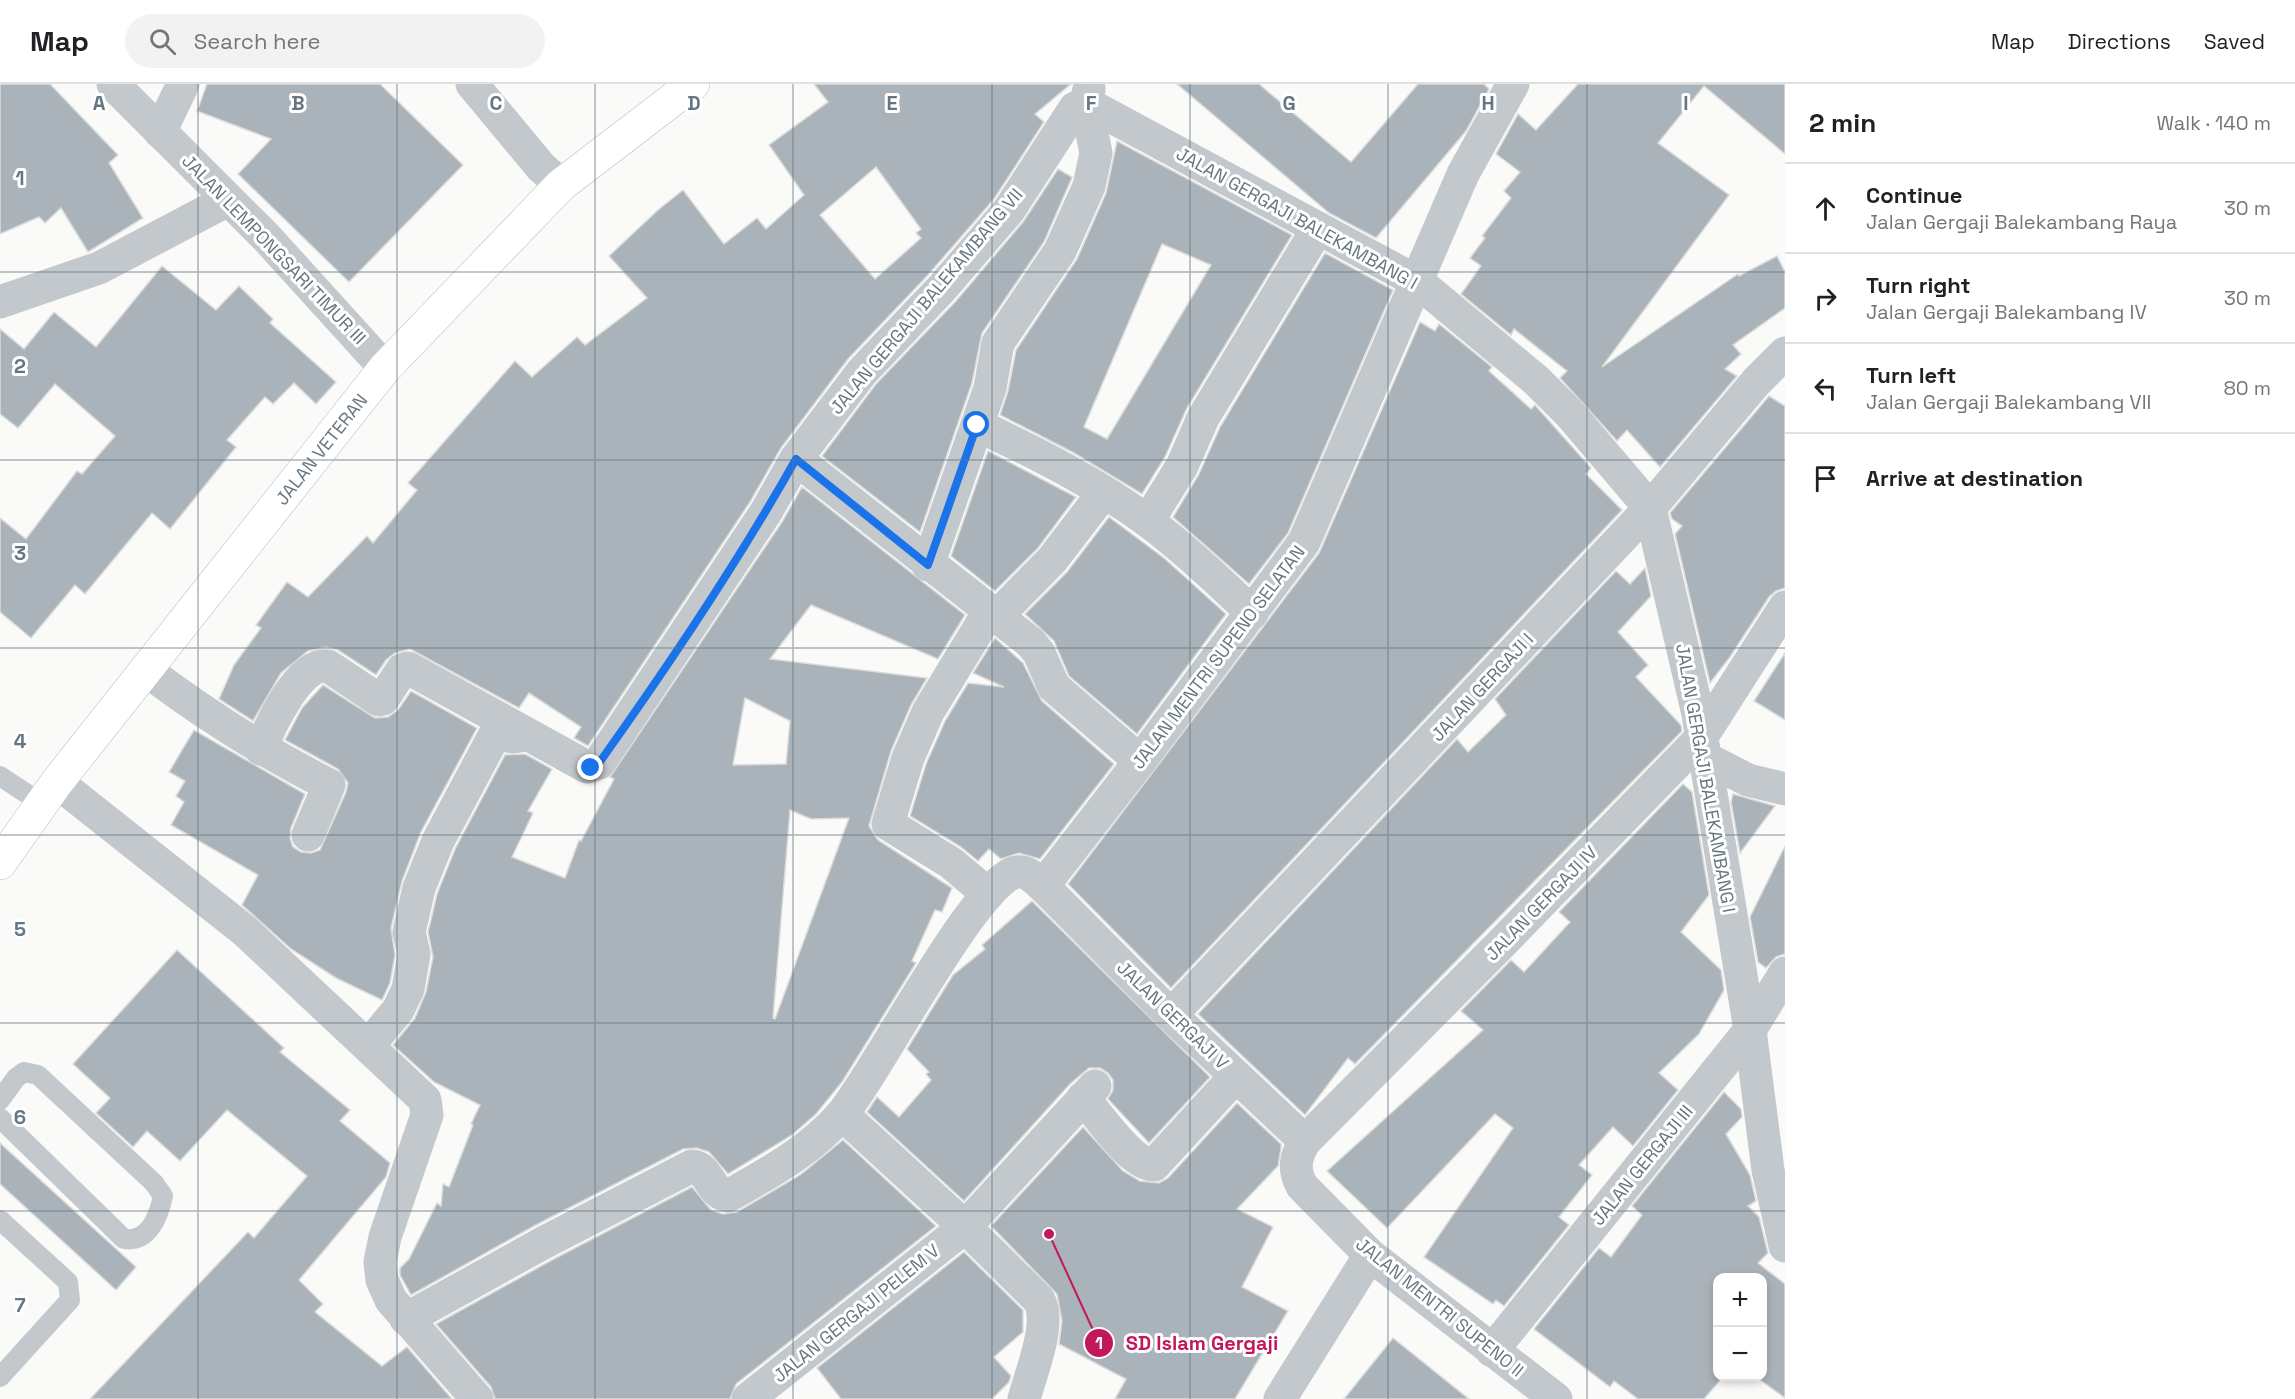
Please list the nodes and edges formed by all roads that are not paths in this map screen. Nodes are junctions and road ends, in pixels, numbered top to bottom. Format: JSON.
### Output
{"nodes":[{"id":1,"x":112,"y":84,"type":"edge"},
{"id":2,"x":183,"y":84,"type":"edge"},
{"id":3,"x":472,"y":84,"type":"edge"},
{"id":4,"x":693,"y":84,"type":"edge"},
{"id":5,"x":1513,"y":84,"type":"edge"},
{"id":6,"x":1088,"y":93,"type":"edge"},
{"id":7,"x":160,"y":132,"type":"junction"},
{"id":8,"x":561,"y":185,"type":"junction"},
{"id":9,"x":228,"y":200,"type":"junction"},
{"id":10,"x":1318,"y":228,"type":"junction"},
{"id":11,"x":1418,"y":282,"type":"junction"},
{"id":12,"x":0,"y":302,"type":"edge"},
{"id":13,"x":1785,"y":353,"type":"edge"},
{"id":14,"x":385,"y":368,"type":"junction"},
{"id":15,"x":977,"y":425,"type":"junction"},
{"id":16,"x":796,"y":459,"type":"junction"},
{"id":17,"x":1104,"y":492,"type":"junction"},
{"id":18,"x":1650,"y":508,"type":"junction"},
{"id":19,"x":1148,"y":521,"type":"junction"},
{"id":20,"x":928,"y":565,"type":"junction"},
{"id":21,"x":1785,"y":607,"type":"edge"},
{"id":22,"x":993,"y":613,"type":"junction"},
{"id":23,"x":1252,"y":613,"type":"junction"},
{"id":24,"x":146,"y":670,"type":"junction"},
{"id":25,"x":527,"y":735,"type":"junction"},
{"id":26,"x":1703,"y":748,"type":"junction"},
{"id":27,"x":261,"y":749,"type":"junction"},
{"id":28,"x":1140,"y":761,"type":"junction"},
{"id":29,"x":0,"y":776,"type":"edge"},
{"id":30,"x":1785,"y":789,"type":"edge"},
{"id":31,"x":49,"y":792,"type":"junction"},
{"id":32,"x":308,"y":835,"type":"dead end"},
{"id":33,"x":0,"y":863,"type":"edge"},
{"id":34,"x":1043,"y":886,"type":"junction"},
{"id":35,"x":988,"y":894,"type":"junction"},
{"id":36,"x":1785,"y":973,"type":"edge"},
{"id":37,"x":1171,"y":1015,"type":"junction"},
{"id":38,"x":1750,"y":1030,"type":"junction"},
{"id":39,"x":368,"y":1046,"type":"junction"},
{"id":40,"x":1236,"y":1076,"type":"junction"},
{"id":41,"x":0,"y":1100,"type":"edge"},
{"id":42,"x":842,"y":1114,"type":"junction"},
{"id":43,"x":0,"y":1118,"type":"edge"},
{"id":44,"x":1305,"y":1141,"type":"junction"},
{"id":45,"x":1302,"y":1186,"type":"joint"},
{"id":46,"x":0,"y":1220,"type":"edge"},
{"id":47,"x":964,"y":1227,"type":"junction"},
{"id":48,"x":1785,"y":1246,"type":"edge"},
{"id":49,"x":1370,"y":1255,"type":"junction"},
{"id":50,"x":406,"y":1319,"type":"junction"},
{"id":51,"x":1492,"y":1351,"type":"junction"},
{"id":52,"x":0,"y":1377,"type":"edge"},
{"id":53,"x":477,"y":1399,"type":"edge"},
{"id":54,"x":748,"y":1399,"type":"edge"},
{"id":55,"x":1024,"y":1399,"type":"edge"},
{"id":56,"x":1280,"y":1399,"type":"edge"},
{"id":57,"x":1556,"y":1399,"type":"edge"}],
"edges":[{"from":1,"to":7,"type":"street","name":"JALAN LEMPONGSARI TIMUR III"},
{"from":2,"to":7,"type":"street"},
{"from":3,"to":8,"type":"street"},
{"from":4,"to":8,"type":"main road","name":"JALAN VETERAN"},
{"from":5,"to":11,"type":"street","name":"JALAN MENTRI SUPENO SELATAN"},
{"from":6,"to":10,"type":"street","name":"JALAN GERGAJI BALEKAMBANG I"},
{"from":6,"to":15,"type":"street"},
{"from":6,"to":16,"type":"street","name":"JALAN GERGAJI BALEKAMBANG VII"},
{"from":7,"to":9,"type":"street","name":"JALAN LEMPONGSARI TIMUR III"},
{"from":8,"to":14,"type":"main road","name":"JALAN VETERAN"},
{"from":9,"to":12,"type":"street"},
{"from":9,"to":14,"type":"street","name":"JALAN LEMPONGSARI TIMUR III"},
{"from":10,"to":11,"type":"street","name":"JALAN GERGAJI BALEKAMBANG I"},
{"from":10,"to":19,"type":"street"},
{"from":11,"to":18,"type":"street","name":"JALAN GERGAJI BALEKAMBANG I"},
{"from":11,"to":23,"type":"street","name":"JALAN MENTRI SUPENO SELATAN"},
{"from":13,"to":18,"type":"street","name":"JALAN GERGAJI I"},
{"from":14,"to":24,"type":"main road","name":"JALAN VETERAN"},
{"from":15,"to":17,"type":"street"},
{"from":15,"to":20,"type":"street"},
{"from":16,"to":20,"type":"street"},
{"from":16,"to":25,"type":"street","name":"JALAN GERGAJI BALEKAMBANG VII"},
{"from":17,"to":19,"type":"street"},
{"from":17,"to":22,"type":"street"},
{"from":18,"to":26,"type":"street","name":"JALAN GERGAJI BALEKAMBANG I"},
{"from":18,"to":37,"type":"street","name":"JALAN GERGAJI I"},
{"from":19,"to":23,"type":"street"},
{"from":20,"to":22,"type":"street"},
{"from":21,"to":26,"type":"street","name":"JALAN GERGAJI IV"},
{"from":22,"to":28,"type":"street"},
{"from":22,"to":35,"type":"street"},
{"from":23,"to":28,"type":"street","name":"JALAN MENTRI SUPENO SELATAN"},
{"from":24,"to":27,"type":"street"},
{"from":24,"to":31,"type":"main road","name":"JALAN VETERAN"},
{"from":25,"to":27,"type":"street"},
{"from":25,"to":39,"type":"street"},
{"from":26,"to":30,"type":"street"},
{"from":26,"to":38,"type":"street","name":"JALAN GERGAJI BALEKAMBANG I"},
{"from":26,"to":44,"type":"street","name":"JALAN GERGAJI IV"},
{"from":27,"to":32,"type":"street"},
{"from":28,"to":34,"type":"street","name":"JALAN MENTRI SUPENO SELATAN"},
{"from":29,"to":31,"type":"lane"},
{"from":31,"to":33,"type":"main road","name":"JALAN VETERAN"},
{"from":31,"to":39,"type":"street"},
{"from":34,"to":35,"type":"street","name":"JALAN GERGAJI V"},
{"from":34,"to":37,"type":"street","name":"JALAN GERGAJI V"},
{"from":35,"to":42,"type":"street","name":"JALAN GERGAJI V"},
{"from":36,"to":38,"type":"street","name":"JALAN GERGAJI III"},
{"from":37,"to":40,"type":"street","name":"JALAN GERGAJI V"},
{"from":38,"to":48,"type":"street","name":"JALAN GERGAJI BALEKAMBANG I"},
{"from":38,"to":51,"type":"street","name":"JALAN GERGAJI III"},
{"from":39,"to":50,"type":"street"},
{"from":40,"to":44,"type":"street","name":"JALAN GERGAJI V"},
{"from":40,"to":47,"type":"street","name":"JALAN GERGAJI PELEM V"},
{"from":41,"to":43,"type":"lane"},
{"from":42,"to":47,"type":"street"},
{"from":42,"to":50,"type":"street","name":"JALAN GERGAJI V"},
{"from":44,"to":45,"type":"street","name":"JALAN GERGAJI IV"},
{"from":45,"to":49,"type":"street","name":"JALAN MENTRI SUPENO II"},
{"from":46,"to":52,"type":"lane"},
{"from":47,"to":54,"type":"street","name":"JALAN GERGAJI PELEM V"},
{"from":47,"to":55,"type":"street"},
{"from":49,"to":51,"type":"street","name":"JALAN MENTRI SUPENO II"},
{"from":49,"to":56,"type":"street"},
{"from":50,"to":53,"type":"street"},
{"from":51,"to":57,"type":"street","name":"JALAN MENTRI SUPENO II"}]}
